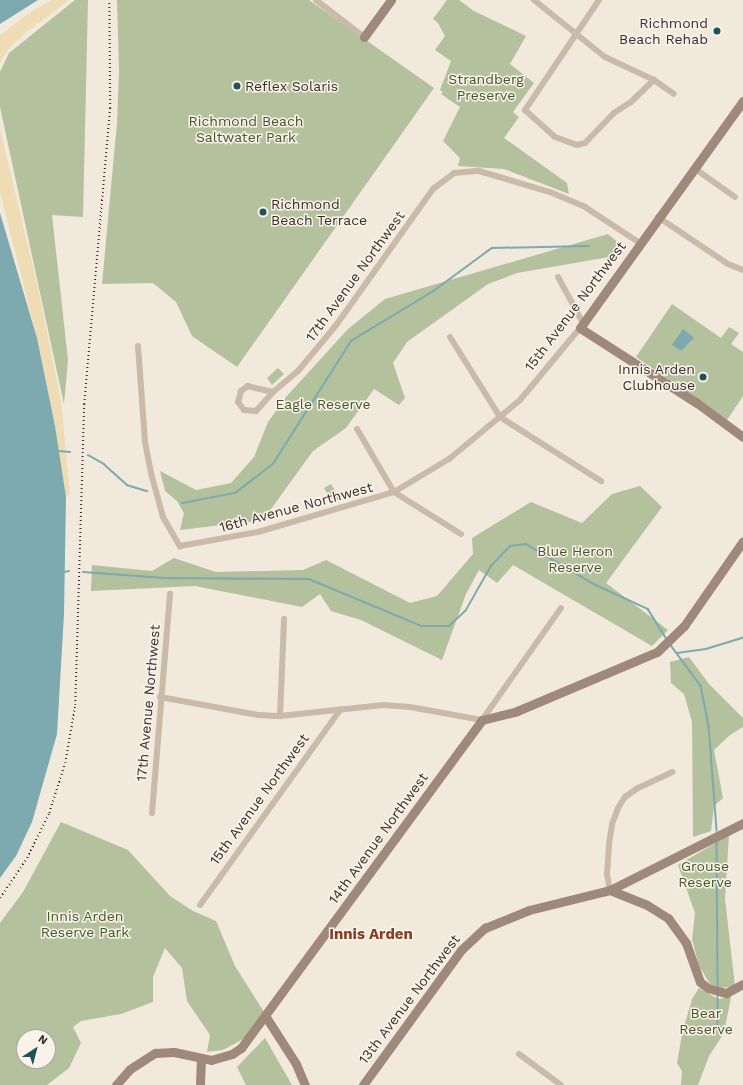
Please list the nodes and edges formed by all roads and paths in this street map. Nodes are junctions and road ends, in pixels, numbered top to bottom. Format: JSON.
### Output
{"nodes":[{"id":1,"x":316,"y":0,"type":"edge"},
{"id":2,"x":391,"y":0,"type":"edge"},
{"id":3,"x":534,"y":0,"type":"edge"},
{"id":4,"x":599,"y":0,"type":"edge"},
{"id":5,"x":576,"y":32,"type":"junction"},
{"id":6,"x":364,"y":37,"type":"joint"},
{"id":7,"x":654,"y":80,"type":"junction"},
{"id":8,"x":674,"y":94,"type":"dead end"},
{"id":9,"x":743,"y":101,"type":"edge"},
{"id":10,"x":694,"y":168,"type":"junction"},
{"id":11,"x":735,"y":197,"type":"dead end"},
{"id":12,"x":658,"y":217,"type":"junction"},
{"id":13,"x":640,"y":243,"type":"junction"},
{"id":14,"x":743,"y":270,"type":"edge"},
{"id":15,"x":558,"y":277,"type":"dead end"},
{"id":16,"x":581,"y":325,"type":"junction"},
{"id":17,"x":450,"y":337,"type":"dead end"},
{"id":18,"x":138,"y":346,"type":"dead end"},
{"id":19,"x":273,"y":392,"type":"junction"},
{"id":20,"x":500,"y":417,"type":"junction"},
{"id":21,"x":356,"y":428,"type":"dead end"},
{"id":22,"x":743,"y":437,"type":"edge"},
{"id":23,"x":600,"y":481,"type":"dead end"},
{"id":24,"x":394,"y":492,"type":"junction"},
{"id":25,"x":461,"y":534,"type":"dead end"},
{"id":26,"x":743,"y":541,"type":"edge"},
{"id":27,"x":170,"y":594,"type":"dead end"},
{"id":28,"x":561,"y":608,"type":"dead end"},
{"id":29,"x":284,"y":619,"type":"dead end"},
{"id":30,"x":160,"y":697,"type":"junction"},
{"id":31,"x":341,"y":709,"type":"junction"},
{"id":32,"x":280,"y":716,"type":"junction"},
{"id":33,"x":482,"y":720,"type":"junction"},
{"id":34,"x":672,"y":772,"type":"dead end"},
{"id":35,"x":152,"y":813,"type":"dead end"},
{"id":36,"x":743,"y":823,"type":"edge"},
{"id":37,"x":610,"y":890,"type":"junction"},
{"id":38,"x":200,"y":905,"type":"dead end"},
{"id":39,"x":743,"y":984,"type":"edge"},
{"id":40,"x":266,"y":1017,"type":"junction"},
{"id":41,"x":519,"y":1054,"type":"dead end"},
{"id":42,"x":201,"y":1059,"type":"junction"},
{"id":43,"x":116,"y":1085,"type":"edge"},
{"id":44,"x":200,"y":1085,"type":"edge"},
{"id":45,"x":305,"y":1085,"type":"edge"},
{"id":46,"x":363,"y":1085,"type":"edge"},
{"id":47,"x":561,"y":1085,"type":"edge"}],
"edges":[{"from":1,"to":6,"type":"street"},
{"from":2,"to":6,"type":"street"},
{"from":3,"to":5,"type":"street"},
{"from":4,"to":5,"type":"street"},
{"from":5,"to":7,"type":"street"},
{"from":5,"to":7,"type":"street"},
{"from":7,"to":8,"type":"street"},
{"from":9,"to":10,"type":"street","name":"15th Avenue Northwest"},
{"from":10,"to":11,"type":"street"},
{"from":10,"to":12,"type":"street","name":"15th Avenue Northwest"},
{"from":12,"to":13,"type":"street","name":"15th Avenue Northwest"},
{"from":12,"to":14,"type":"street"},
{"from":13,"to":16,"type":"street","name":"15th Avenue Northwest"},
{"from":13,"to":19,"type":"street","name":"17th Avenue Northwest"},
{"from":15,"to":16,"type":"street"},
{"from":16,"to":20,"type":"street","name":"15th Avenue Northwest"},
{"from":16,"to":22,"type":"street"},
{"from":17,"to":20,"type":"street"},
{"from":18,"to":24,"type":"street","name":"16th Avenue Northwest"},
{"from":19,"to":19,"type":"street","name":"17th Avenue Northwest"},
{"from":20,"to":23,"type":"street"},
{"from":20,"to":24,"type":"street","name":"15th Avenue Northwest"},
{"from":21,"to":24,"type":"street"},
{"from":24,"to":25,"type":"street"},
{"from":26,"to":33,"type":"street"},
{"from":27,"to":30,"type":"street","name":"17th Avenue Northwest"},
{"from":28,"to":33,"type":"street","name":"14th Avenue Northwest"},
{"from":29,"to":32,"type":"street"},
{"from":30,"to":32,"type":"street"},
{"from":30,"to":35,"type":"street","name":"17th Avenue Northwest"},
{"from":31,"to":32,"type":"street"},
{"from":31,"to":33,"type":"street"},
{"from":31,"to":38,"type":"street","name":"15th Avenue Northwest"},
{"from":33,"to":40,"type":"street","name":"14th Avenue Northwest"},
{"from":34,"to":37,"type":"street"},
{"from":36,"to":37,"type":"street","name":"13th Avenue Northwest"},
{"from":37,"to":39,"type":"street"},
{"from":37,"to":46,"type":"street","name":"13th Avenue Northwest"},
{"from":40,"to":42,"type":"street","name":"14th Avenue Northwest"},
{"from":40,"to":45,"type":"street"},
{"from":41,"to":47,"type":"street"},
{"from":42,"to":43,"type":"street"},
{"from":42,"to":44,"type":"street"}]}
